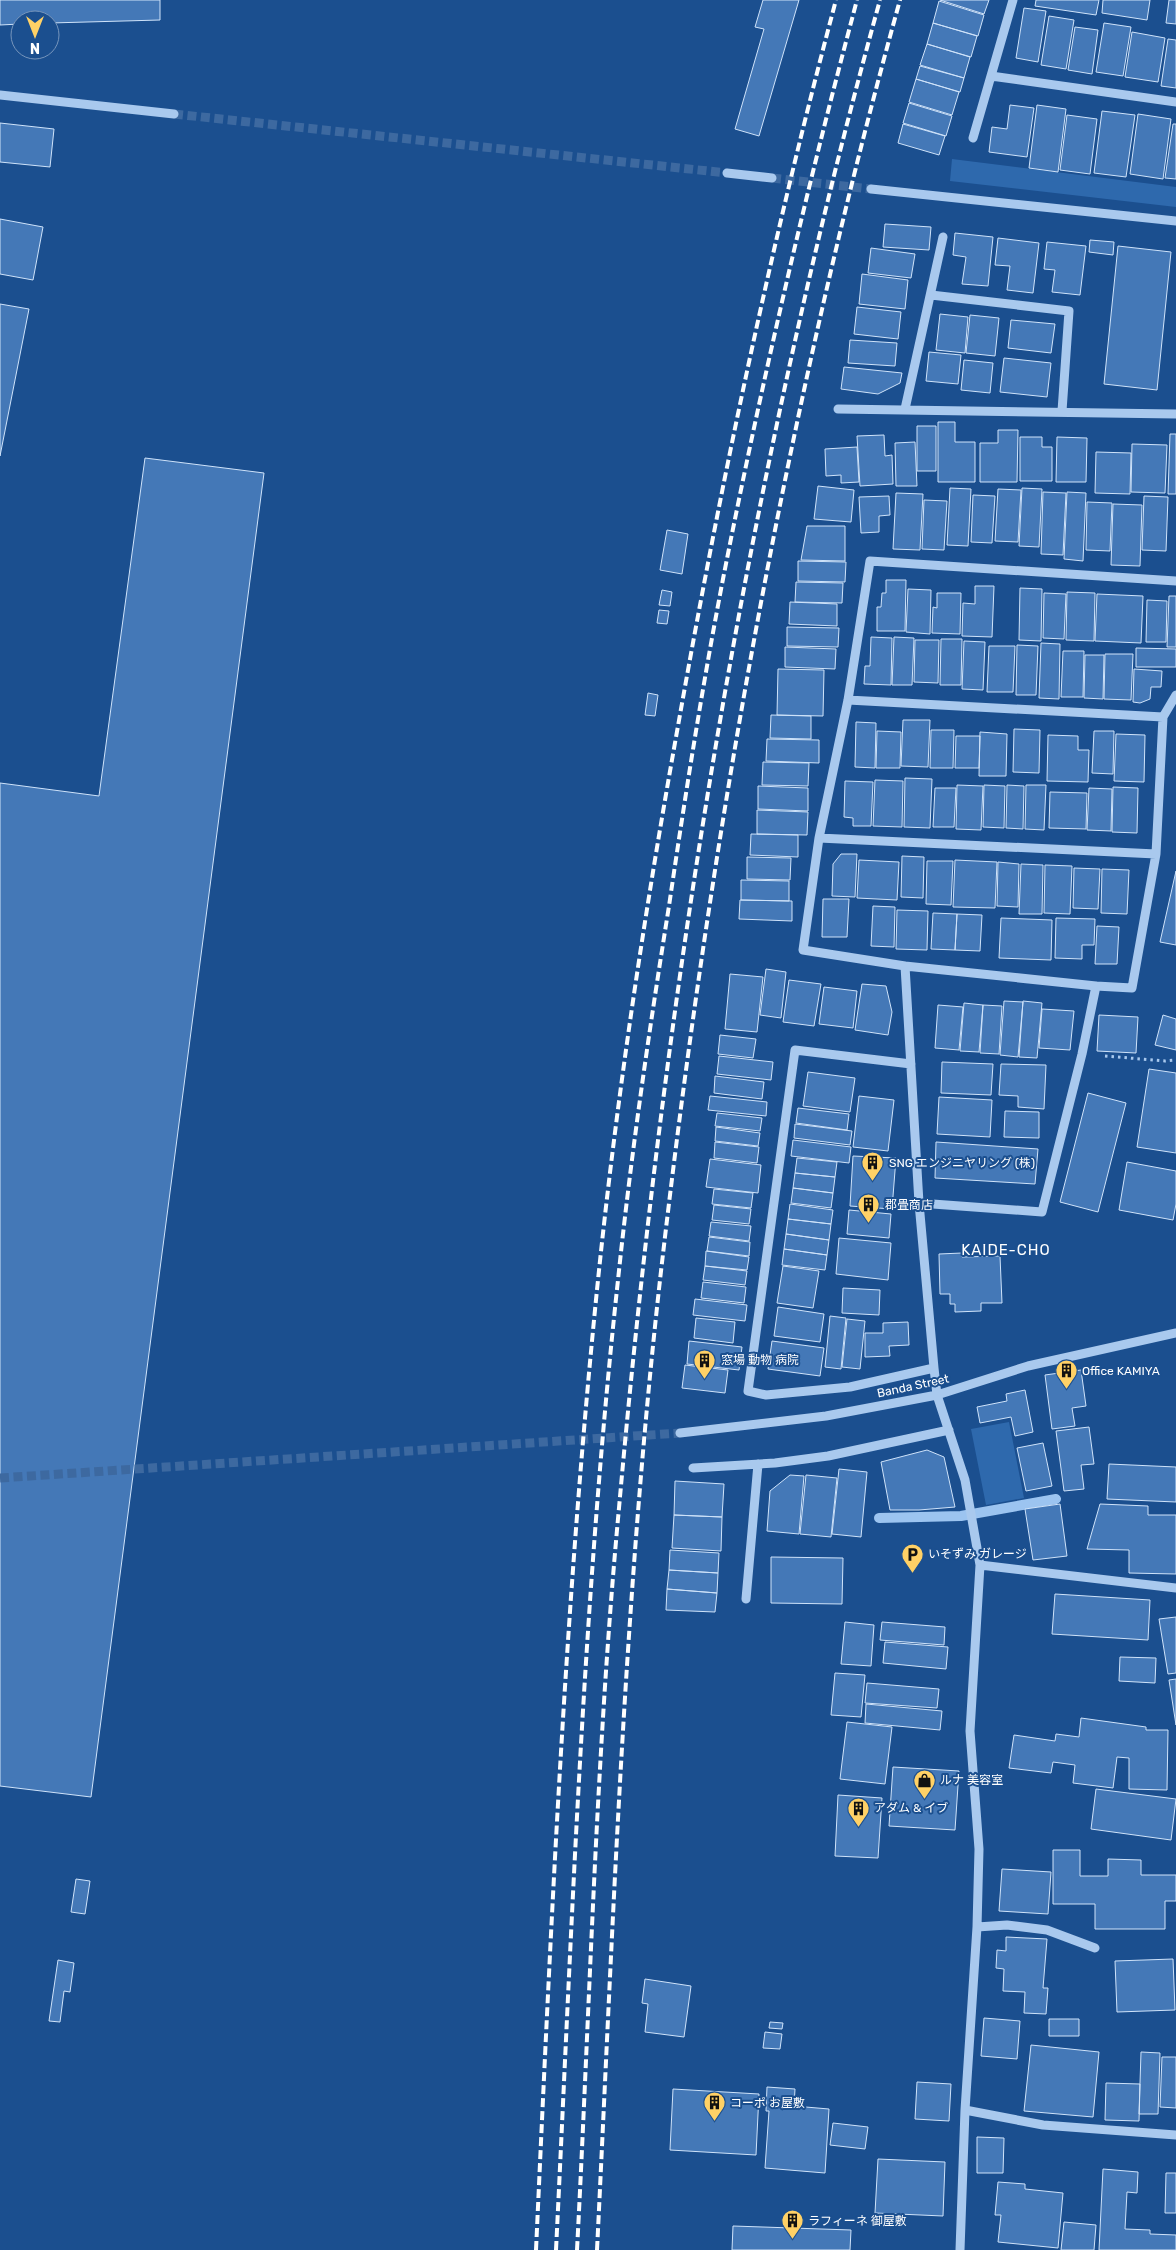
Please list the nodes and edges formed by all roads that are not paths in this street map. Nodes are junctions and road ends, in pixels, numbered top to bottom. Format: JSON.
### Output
{"nodes":[{"id":1,"x":1013,"y":0,"type":"edge"},
{"id":2,"x":991,"y":76,"type":"junction"},
{"id":3,"x":0,"y":95,"type":"edge"},
{"id":4,"x":1176,"y":102,"type":"edge"},
{"id":5,"x":174,"y":114,"type":"tunnel mouth"},
{"id":6,"x":973,"y":138,"type":"dead end"},
{"id":7,"x":727,"y":173,"type":"tunnel mouth"},
{"id":8,"x":772,"y":178,"type":"tunnel mouth"},
{"id":9,"x":871,"y":189,"type":"tunnel mouth"},
{"id":10,"x":1176,"y":221,"type":"edge"},
{"id":11,"x":943,"y":237,"type":"dead end"},
{"id":12,"x":931,"y":295,"type":"junction"},
{"id":13,"x":838,"y":409,"type":"dead end"},
{"id":14,"x":905,"y":409,"type":"junction"},
{"id":15,"x":1062,"y":411,"type":"junction"},
{"id":16,"x":1176,"y":414,"type":"edge"},
{"id":17,"x":1176,"y":581,"type":"edge"},
{"id":18,"x":1176,"y":695,"type":"edge"},
{"id":19,"x":848,"y":700,"type":"junction"},
{"id":20,"x":1163,"y":717,"type":"junction"},
{"id":21,"x":819,"y":838,"type":"junction"},
{"id":22,"x":1156,"y":854,"type":"junction"},
{"id":23,"x":905,"y":966,"type":"junction"},
{"id":24,"x":1096,"y":986,"type":"junction"},
{"id":25,"x":911,"y":1064,"type":"junction"},
{"id":26,"x":919,"y":1203,"type":"junction"},
{"id":27,"x":1176,"y":1333,"type":"edge"},
{"id":28,"x":934,"y":1368,"type":"junction"},
{"id":29,"x":937,"y":1395,"type":"junction"},
{"id":30,"x":949,"y":1430,"type":"junction"},
{"id":31,"x":680,"y":1432,"type":"tunnel mouth"},
{"id":32,"x":758,"y":1464,"type":"junction"},
{"id":33,"x":693,"y":1468,"type":"dead end"},
{"id":34,"x":980,"y":1565,"type":"junction"},
{"id":35,"x":1176,"y":1588,"type":"edge"},
{"id":36,"x":746,"y":1599,"type":"dead end"},
{"id":37,"x":977,"y":1927,"type":"junction"},
{"id":38,"x":1095,"y":1948,"type":"dead end"},
{"id":39,"x":965,"y":2110,"type":"junction"},
{"id":40,"x":1176,"y":2135,"type":"edge"},
{"id":41,"x":960,"y":2250,"type":"edge"}],
"edges":[{"from":1,"to":2,"type":"street"},
{"from":2,"to":4,"type":"street"},
{"from":2,"to":6,"type":"street"},
{"from":3,"to":5,"type":"street"},
{"from":7,"to":8,"type":"street"},
{"from":9,"to":10,"type":"street"},
{"from":11,"to":12,"type":"street"},
{"from":12,"to":14,"type":"street"},
{"from":12,"to":15,"type":"street"},
{"from":13,"to":14,"type":"street"},
{"from":14,"to":15,"type":"street"},
{"from":15,"to":16,"type":"street"},
{"from":17,"to":19,"type":"street"},
{"from":18,"to":20,"type":"street"},
{"from":19,"to":20,"type":"street"},
{"from":19,"to":21,"type":"street"},
{"from":20,"to":22,"type":"street"},
{"from":21,"to":22,"type":"street"},
{"from":21,"to":23,"type":"street"},
{"from":22,"to":24,"type":"street"},
{"from":23,"to":24,"type":"street"},
{"from":23,"to":25,"type":"street"},
{"from":24,"to":26,"type":"street"},
{"from":25,"to":26,"type":"street"},
{"from":25,"to":28,"type":"street"},
{"from":26,"to":28,"type":"street"},
{"from":27,"to":29,"type":"street","name":"Banda Street"},
{"from":28,"to":29,"type":"street"},
{"from":29,"to":30,"type":"street"},
{"from":29,"to":31,"type":"street","name":"Banda Street"},
{"from":30,"to":32,"type":"street"},
{"from":30,"to":34,"type":"street"},
{"from":32,"to":33,"type":"street"},
{"from":32,"to":36,"type":"street"},
{"from":34,"to":35,"type":"street"},
{"from":34,"to":37,"type":"street"},
{"from":37,"to":38,"type":"street"},
{"from":37,"to":39,"type":"street"},
{"from":39,"to":40,"type":"street"},
{"from":39,"to":41,"type":"street"}]}
